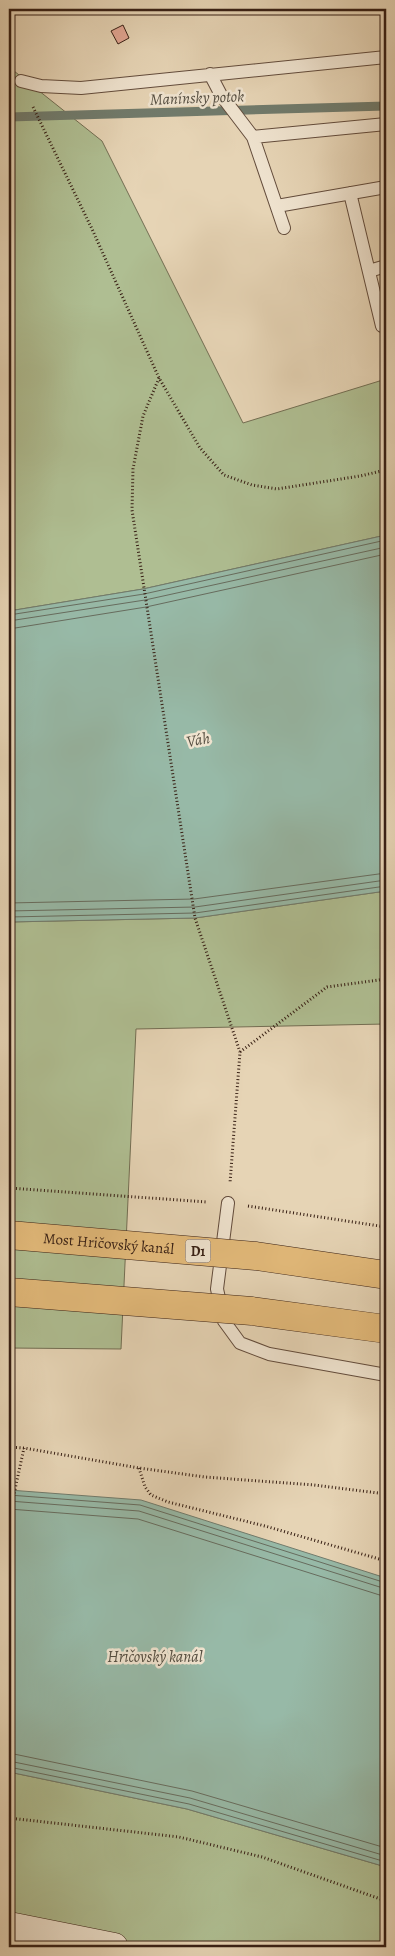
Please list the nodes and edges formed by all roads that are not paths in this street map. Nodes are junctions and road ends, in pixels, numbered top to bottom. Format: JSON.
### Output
{"nodes":[{"id":1,"x":386,"y":57,"type":"edge"},
{"id":2,"x":210,"y":74,"type":"junction"},
{"id":3,"x":21,"y":81,"type":"road end"},
{"id":4,"x":386,"y":124,"type":"edge"},
{"id":5,"x":253,"y":137,"type":"junction"},
{"id":6,"x":386,"y":187,"type":"edge"},
{"id":7,"x":350,"y":193,"type":"junction"},
{"id":8,"x":277,"y":206,"type":"junction"},
{"id":9,"x":284,"y":228,"type":"dead end"},
{"id":10,"x":386,"y":266,"type":"edge"},
{"id":11,"x":369,"y":271,"type":"junction"},
{"id":12,"x":386,"y":325,"type":"edge"},
{"id":13,"x":228,"y":1203,"type":"road end"},
{"id":14,"x":9,"y":1235,"type":"edge"},
{"id":15,"x":386,"y":1275,"type":"edge"},
{"id":16,"x":9,"y":1292,"type":"edge"},
{"id":17,"x":386,"y":1329,"type":"edge"},
{"id":18,"x":386,"y":1375,"type":"edge"},
{"id":19,"x":9,"y":1926,"type":"edge"},
{"id":20,"x":114,"y":1947,"type":"edge"}],
"edges":[{"from":1,"to":2,"type":"lane"},
{"from":2,"to":3,"type":"lane"},
{"from":2,"to":5,"type":"lane"},
{"from":4,"to":5,"type":"lane"},
{"from":5,"to":8,"type":"lane"},
{"from":6,"to":7,"type":"lane"},
{"from":7,"to":8,"type":"lane"},
{"from":7,"to":11,"type":"lane"},
{"from":8,"to":9,"type":"lane"},
{"from":10,"to":11,"type":"lane"},
{"from":11,"to":12,"type":"lane"},
{"from":13,"to":18,"type":"lane"},
{"from":14,"to":15,"type":"highway","name":"Most Hričovský kanál","number":"D1","bridge":true},
{"from":16,"to":17,"type":"highway","bridge":true},
{"from":19,"to":20,"type":"main road"}]}
